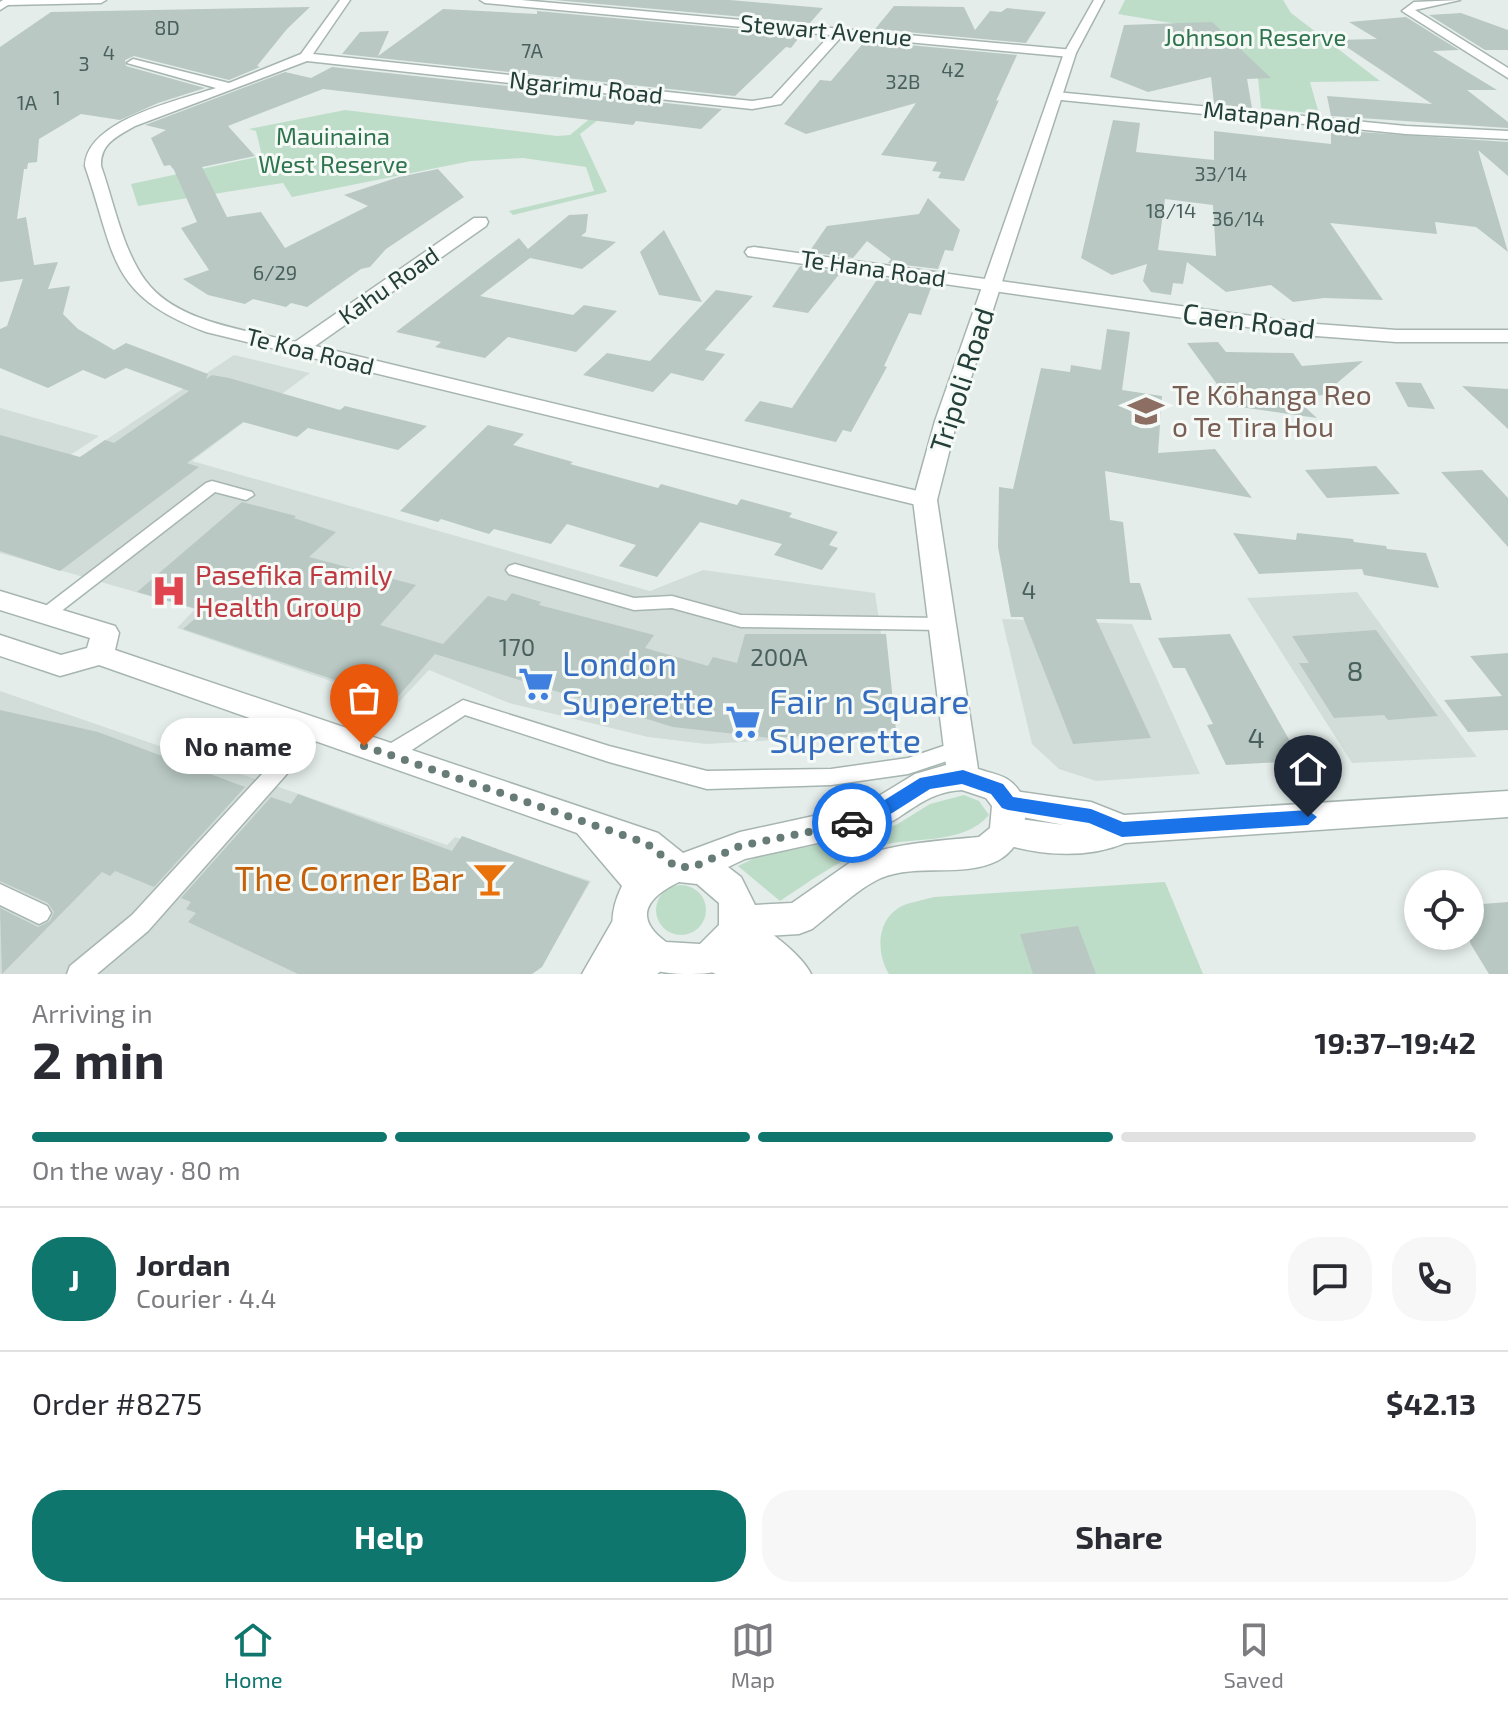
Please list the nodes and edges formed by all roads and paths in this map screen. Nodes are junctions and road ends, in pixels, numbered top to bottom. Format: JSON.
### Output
{"nodes":[{"id":1,"x":101,"y":0,"type":"edge"},
{"id":2,"x":345,"y":0,"type":"edge"},
{"id":3,"x":485,"y":0,"type":"edge"},
{"id":4,"x":1099,"y":0,"type":"edge"},
{"id":5,"x":1455,"y":0,"type":"edge"},
{"id":6,"x":6,"y":3,"type":"edge"},
{"id":7,"x":659,"y":4,"type":"dead end"},
{"id":8,"x":645,"y":14,"type":"junction"},
{"id":9,"x":838,"y":33,"type":"junction"},
{"id":10,"x":1070,"y":53,"type":"junction"},
{"id":11,"x":305,"y":57,"type":"junction"},
{"id":12,"x":133,"y":63,"type":"dead end"},
{"id":13,"x":1508,"y":74,"type":"edge"},
{"id":14,"x":230,"y":87,"type":"junction"},
{"id":15,"x":1056,"y":96,"type":"junction"},
{"id":16,"x":1508,"y":135,"type":"edge"},
{"id":17,"x":480,"y":222,"type":"dead end"},
{"id":18,"x":754,"y":252,"type":"dead end"},
{"id":19,"x":992,"y":285,"type":"junction"},
{"id":20,"x":1508,"y":336,"type":"edge"},
{"id":21,"x":298,"y":349,"type":"junction"},
{"id":22,"x":246,"y":495,"type":"dead end"},
{"id":23,"x":925,"y":500,"type":"junction"},
{"id":24,"x":515,"y":570,"type":"dead end"},
{"id":25,"x":0,"y":600,"type":"edge"},
{"id":26,"x":45,"y":615,"type":"junction"},
{"id":27,"x":941,"y":624,"type":"junction"},
{"id":28,"x":0,"y":645,"type":"edge"},
{"id":29,"x":100,"y":655,"type":"junction"},
{"id":30,"x":316,"y":728,"type":"junction"},
{"id":31,"x":388,"y":755,"type":"junction"},
{"id":32,"x":960,"y":763,"type":"junction"},
{"id":33,"x":1508,"y":804,"type":"edge"},
{"id":34,"x":1007,"y":817,"type":"junction"},
{"id":35,"x":587,"y":823,"type":"junction"},
{"id":36,"x":684,"y":867,"type":"junction"},
{"id":37,"x":642,"y":885,"type":"junction"},
{"id":38,"x":0,"y":894,"type":"edge"},
{"id":39,"x":39,"y":913,"type":"dead end"},
{"id":40,"x":629,"y":926,"type":"junction"},
{"id":41,"x":720,"y":948,"type":"edge"},
{"id":42,"x":649,"y":966,"type":"edge"},
{"id":43,"x":79,"y":974,"type":"edge"},
{"id":44,"x":601,"y":974,"type":"edge"},
{"id":45,"x":757,"y":974,"type":"edge"},
{"id":46,"x":792,"y":974,"type":"edge"}],
"edges":[{"from":1,"to":6,"type":"street"},
{"from":2,"to":11,"type":"street"},
{"from":3,"to":8,"type":"street","name":"Stewart Avenue"},
{"from":4,"to":10,"type":"street","name":"Tripoli Road"},
{"from":5,"to":13,"type":"street"},
{"from":7,"to":8,"type":"street"},
{"from":8,"to":9,"type":"street","name":"Stewart Avenue"},
{"from":9,"to":10,"type":"street","name":"Stewart Avenue"},
{"from":9,"to":11,"type":"street","name":"Ngarimu Road"},
{"from":10,"to":15,"type":"street","name":"Tripoli Road"},
{"from":11,"to":14,"type":"street","name":"Te Koa Road"},
{"from":12,"to":14,"type":"street"},
{"from":14,"to":21,"type":"street","name":"Te Koa Road"},
{"from":15,"to":16,"type":"street","name":"Matapan Road"},
{"from":15,"to":19,"type":"street","name":"Tripoli Road"},
{"from":17,"to":21,"type":"street","name":"Kahu Road"},
{"from":18,"to":19,"type":"street","name":"Te Hana Road"},
{"from":19,"to":20,"type":"street","name":"Caen Road"},
{"from":19,"to":23,"type":"street","name":"Tripoli Road"},
{"from":21,"to":23,"type":"street","name":"Te Koa Road"},
{"from":22,"to":26,"type":"lane"},
{"from":23,"to":27,"type":"street","name":"Tripoli Road"},
{"from":24,"to":27,"type":"lane"},
{"from":25,"to":26,"type":"street"},
{"from":26,"to":29,"type":"street"},
{"from":27,"to":32,"type":"street","name":"Tripoli Road"},
{"from":28,"to":29,"type":"street"},
{"from":29,"to":30,"type":"street"},
{"from":30,"to":31,"type":"street"},
{"from":30,"to":43,"type":"lane"},
{"from":31,"to":32,"type":"lane"},
{"from":31,"to":35,"type":"street"},
{"from":32,"to":34,"type":"street"},
{"from":32,"to":36,"type":"street"},
{"from":33,"to":34,"type":"street"},
{"from":34,"to":41,"type":"street"},
{"from":35,"to":36,"type":"street"},
{"from":35,"to":37,"type":"street"},
{"from":36,"to":37,"type":"street"},
{"from":36,"to":41,"type":"street"},
{"from":37,"to":40,"type":"street"},
{"from":38,"to":39,"type":"lane"},
{"from":40,"to":42,"type":"street"},
{"from":40,"to":44,"type":"street"},
{"from":41,"to":42,"type":"street"},
{"from":41,"to":45,"type":"street"},
{"from":41,"to":46,"type":"street"}]}
